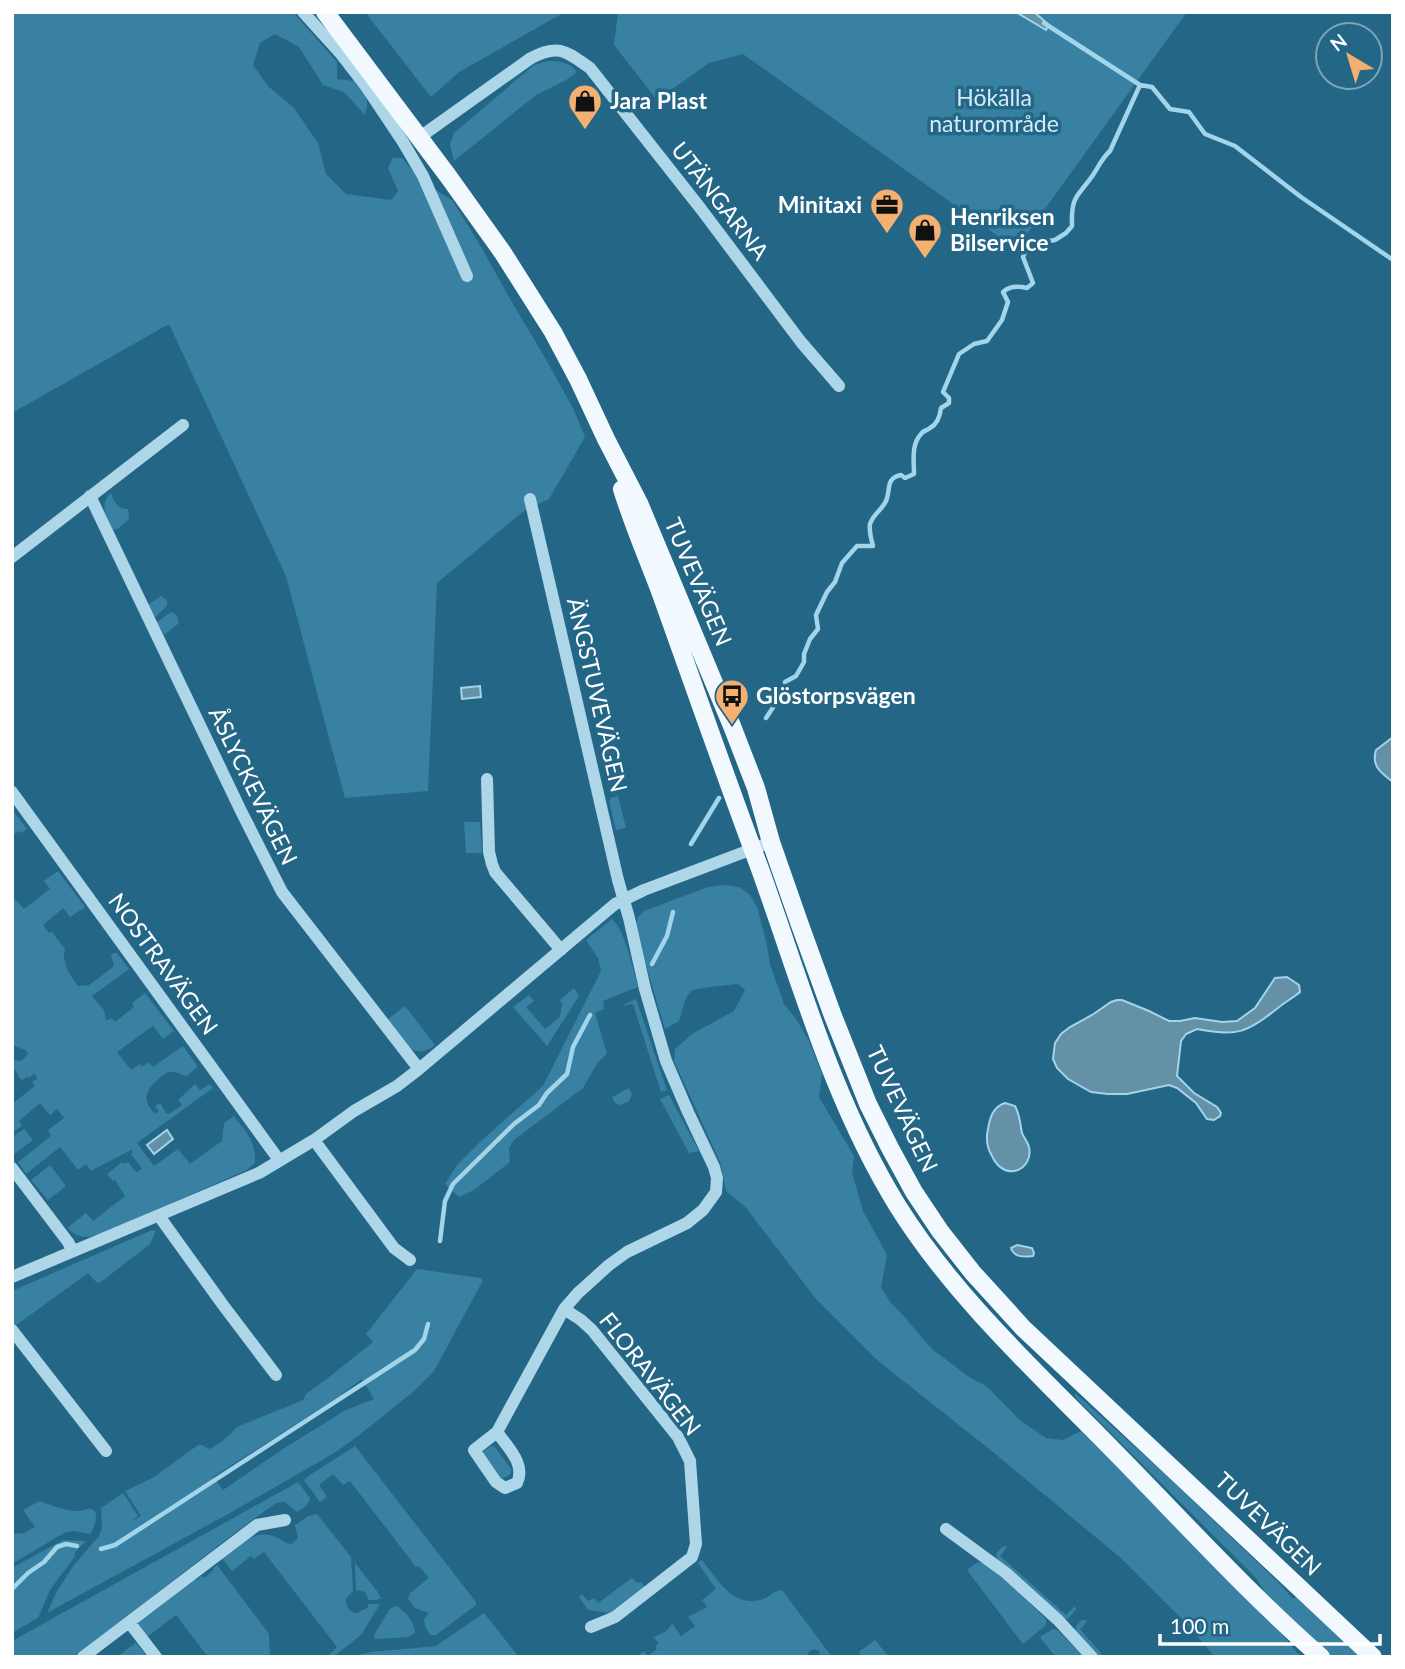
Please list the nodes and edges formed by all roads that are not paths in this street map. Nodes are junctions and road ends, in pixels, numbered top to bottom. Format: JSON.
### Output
{"nodes":[{"id":1,"x":303,"y":12,"type":"edge"},
{"id":2,"x":325,"y":12,"type":"edge"},
{"id":3,"x":420,"y":137,"type":"junction"},
{"id":4,"x":467,"y":276,"type":"dead end"},
{"id":5,"x":839,"y":386,"type":"dead end"},
{"id":6,"x":183,"y":425,"type":"dead end"},
{"id":7,"x":606,"y":439,"type":"junction"},
{"id":8,"x":90,"y":496,"type":"junction"},
{"id":9,"x":530,"y":499,"type":"dead end"},
{"id":10,"x":12,"y":557,"type":"edge"},
{"id":11,"x":487,"y":779,"type":"dead end"},
{"id":12,"x":12,"y":792,"type":"edge"},
{"id":13,"x":771,"y":842,"type":"junction"},
{"id":14,"x":752,"y":849,"type":"junction"},
{"id":15,"x":623,"y":900,"type":"junction"},
{"id":16,"x":561,"y":950,"type":"junction"},
{"id":17,"x":419,"y":1069,"type":"junction"},
{"id":18,"x":314,"y":1140,"type":"junction"},
{"id":19,"x":279,"y":1160,"type":"junction"},
{"id":20,"x":12,"y":1168,"type":"edge"},
{"id":21,"x":159,"y":1216,"type":"junction"},
{"id":22,"x":73,"y":1251,"type":"junction"},
{"id":23,"x":410,"y":1260,"type":"dead end"},
{"id":24,"x":12,"y":1277,"type":"edge"},
{"id":25,"x":565,"y":1309,"type":"junction"},
{"id":26,"x":12,"y":1330,"type":"edge"},
{"id":27,"x":276,"y":1375,"type":"dead end"},
{"id":28,"x":497,"y":1432,"type":"dead end"},
{"id":29,"x":106,"y":1451,"type":"dead end"},
{"id":30,"x":285,"y":1520,"type":"dead end"},
{"id":31,"x":946,"y":1529,"type":"dead end"},
{"id":32,"x":129,"y":1622,"type":"junction"},
{"id":33,"x":591,"y":1627,"type":"dead end"},
{"id":34,"x":83,"y":1657,"type":"edge"},
{"id":35,"x":156,"y":1657,"type":"edge"},
{"id":36,"x":1092,"y":1657,"type":"edge"},
{"id":37,"x":1321,"y":1657,"type":"edge"},
{"id":38,"x":1373,"y":1657,"type":"edge"}],
"edges":[{"from":1,"to":4,"type":"street"},
{"from":2,"to":3,"type":"main road","name":"TUVEVÄGEN"},
{"from":3,"to":5,"type":"street","name":"UTÄNGARNA"},
{"from":3,"to":7,"type":"main road","name":"TUVEVÄGEN"},
{"from":6,"to":8,"type":"street"},
{"from":7,"to":13,"type":"main road","name":"TUVEVÄGEN"},
{"from":7,"to":14,"type":"main road","name":"TUVEVÄGEN"},
{"from":8,"to":10,"type":"street"},
{"from":8,"to":17,"type":"street","name":"ÅSLYCKEVÄGEN"},
{"from":9,"to":15,"type":"street","name":"ÄNGSTUVEVÄGEN"},
{"from":11,"to":16,"type":"street"},
{"from":12,"to":19,"type":"street","name":"NOSTRAVÄGEN"},
{"from":13,"to":14,"type":"street"},
{"from":13,"to":38,"type":"main road","name":"TUVEVÄGEN"},
{"from":14,"to":15,"type":"street"},
{"from":14,"to":37,"type":"main road","name":"TUVEVÄGEN"},
{"from":15,"to":16,"type":"street"},
{"from":15,"to":25,"type":"street","name":"ÄNGSTUVEVÄGEN"},
{"from":16,"to":17,"type":"street"},
{"from":17,"to":18,"type":"street"},
{"from":18,"to":19,"type":"street"},
{"from":18,"to":23,"type":"street"},
{"from":19,"to":21,"type":"street"},
{"from":20,"to":22,"type":"street"},
{"from":21,"to":22,"type":"street"},
{"from":21,"to":27,"type":"street"},
{"from":22,"to":24,"type":"street"},
{"from":25,"to":28,"type":"street","name":"ÄNGSTUVEVÄGEN"},
{"from":25,"to":33,"type":"street","name":"FLORAVÄGEN"},
{"from":26,"to":29,"type":"street"},
{"from":30,"to":32,"type":"street"},
{"from":31,"to":36,"type":"street"},
{"from":32,"to":34,"type":"street"},
{"from":32,"to":35,"type":"street"}]}
